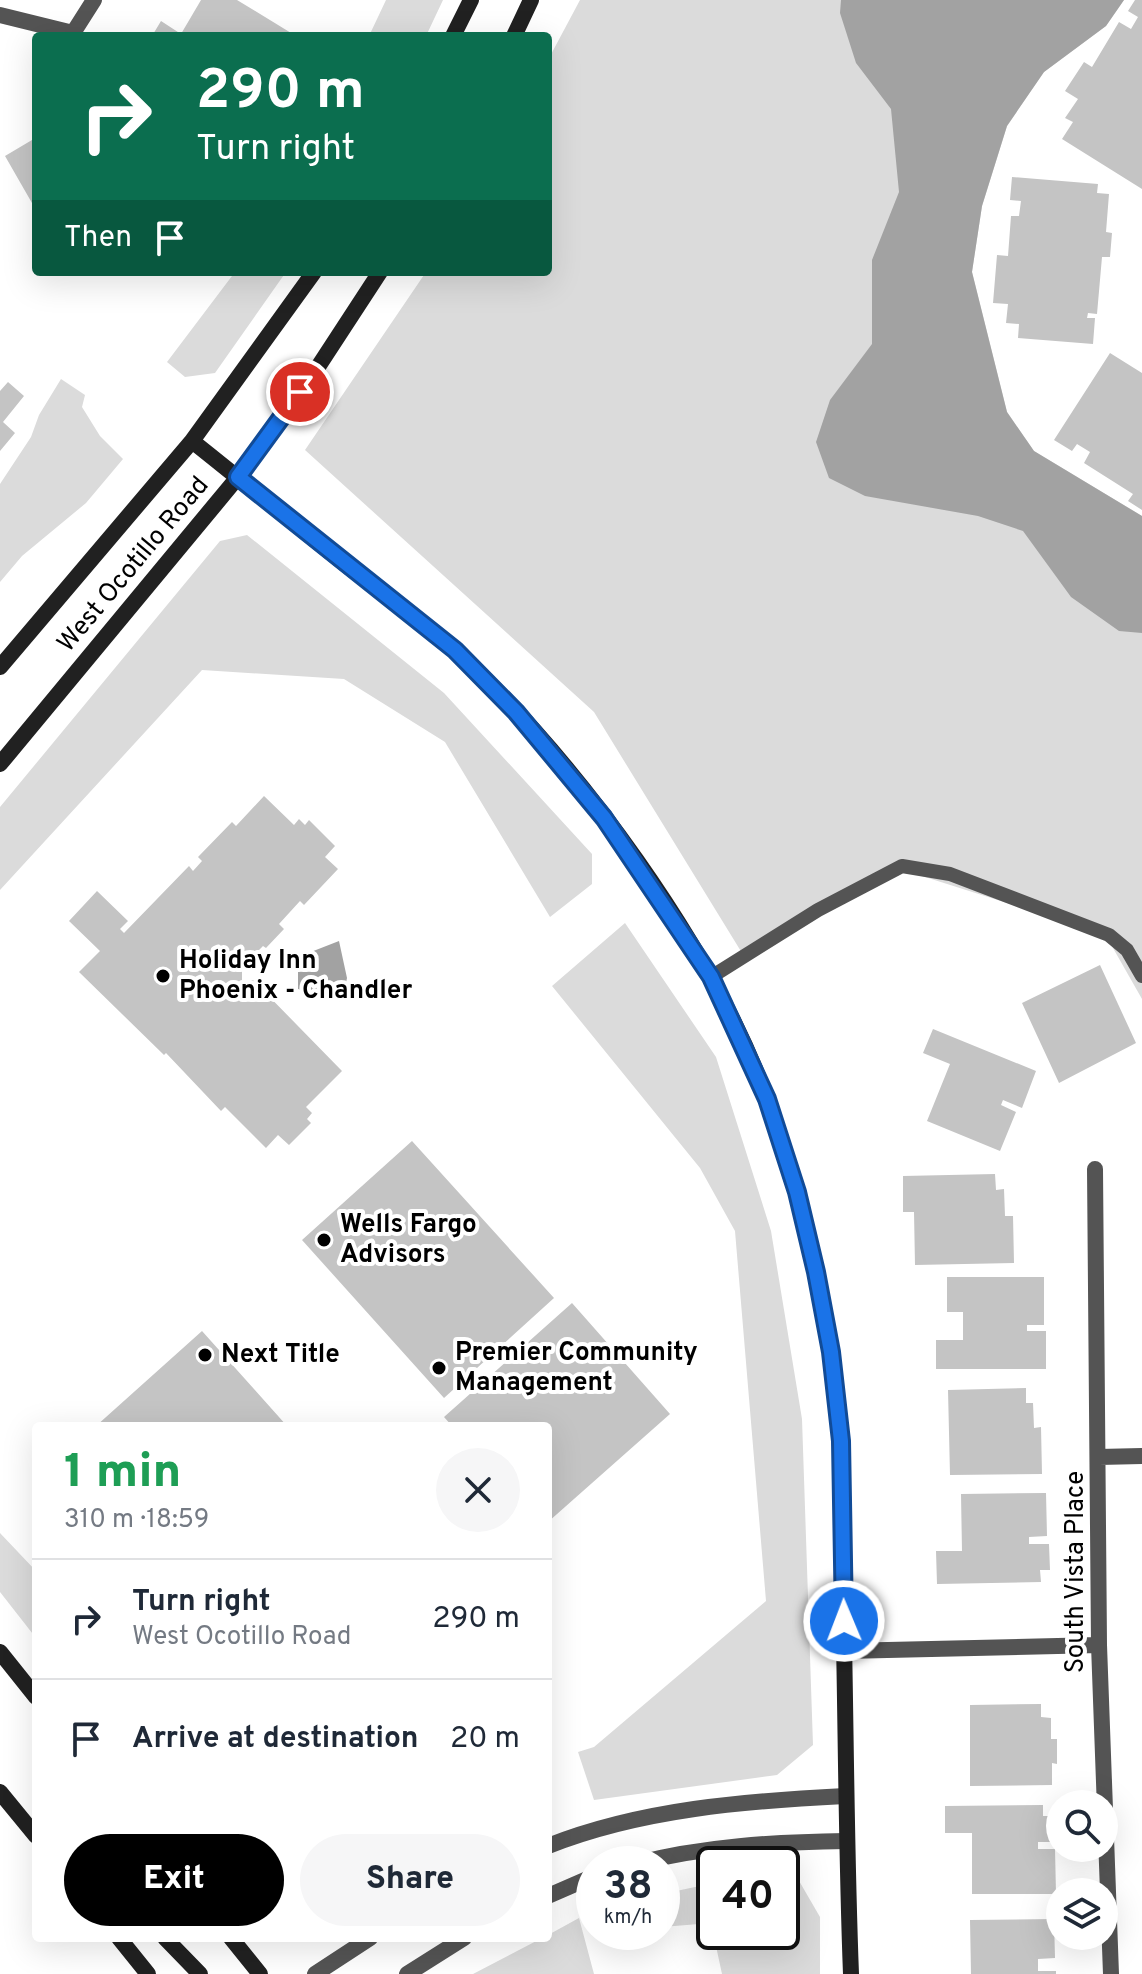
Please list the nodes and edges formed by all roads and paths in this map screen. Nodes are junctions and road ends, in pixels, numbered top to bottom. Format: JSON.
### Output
{"nodes":[{"id":1,"x":94,"y":0,"type":"edge"},
{"id":2,"x":471,"y":0,"type":"edge"},
{"id":3,"x":531,"y":0,"type":"edge"},
{"id":4,"x":0,"y":15,"type":"edge"},
{"id":5,"x":69,"y":32,"type":"edge"},
{"id":6,"x":74,"y":32,"type":"edge"},
{"id":7,"x":455,"y":32,"type":"edge"},
{"id":8,"x":516,"y":32,"type":"edge"},
{"id":9,"x":311,"y":276,"type":"edge"},
{"id":10,"x":377,"y":276,"type":"edge"},
{"id":11,"x":192,"y":441,"type":"junction"},
{"id":12,"x":238,"y":477,"type":"junction"},
{"id":13,"x":0,"y":667,"type":"edge"},
{"id":14,"x":0,"y":764,"type":"edge"},
{"id":15,"x":1142,"y":976,"type":"edge"},
{"id":16,"x":711,"y":977,"type":"junction"},
{"id":17,"x":1095,"y":1169,"type":"dead end"},
{"id":18,"x":1142,"y":1456,"type":"edge"},
{"id":19,"x":1099,"y":1457,"type":"junction"},
{"id":20,"x":1099,"y":1645,"type":"junction"},
{"id":21,"x":844,"y":1651,"type":"junction"},
{"id":22,"x":0,"y":1652,"type":"edge"},
{"id":23,"x":32,"y":1692,"type":"edge"},
{"id":24,"x":0,"y":1792,"type":"edge"},
{"id":25,"x":845,"y":1796,"type":"junction"},
{"id":26,"x":15,"y":1810,"type":"junction"},
{"id":27,"x":32,"y":1822,"type":"edge"},
{"id":28,"x":32,"y":1831,"type":"edge"},
{"id":29,"x":846,"y":1841,"type":"junction"},
{"id":30,"x":552,"y":1844,"type":"edge"},
{"id":31,"x":680,"y":1855,"type":"edge"},
{"id":32,"x":576,"y":1884,"type":"edge"},
{"id":33,"x":552,"y":1894,"type":"edge"},
{"id":34,"x":122,"y":1942,"type":"edge"},
{"id":35,"x":169,"y":1942,"type":"edge"},
{"id":36,"x":234,"y":1942,"type":"edge"},
{"id":37,"x":364,"y":1942,"type":"edge"},
{"id":38,"x":458,"y":1942,"type":"edge"},
{"id":39,"x":148,"y":1974,"type":"edge"},
{"id":40,"x":200,"y":1974,"type":"edge"},
{"id":41,"x":260,"y":1974,"type":"edge"},
{"id":42,"x":315,"y":1974,"type":"edge"},
{"id":43,"x":407,"y":1974,"type":"edge"},
{"id":44,"x":851,"y":1974,"type":"edge"},
{"id":45,"x":1111,"y":1974,"type":"edge"}],
"edges":[{"from":1,"to":6,"type":"street"},
{"from":2,"to":7,"type":"street"},
{"from":3,"to":8,"type":"street"},
{"from":4,"to":5,"type":"street"},
{"from":9,"to":11,"type":"street","name":"West Ocotillo Road"},
{"from":10,"to":12,"type":"street","name":"West Ocotillo Road"},
{"from":11,"to":12,"type":"street"},
{"from":11,"to":13,"type":"street","name":"West Ocotillo Road"},
{"from":12,"to":14,"type":"street","name":"West Ocotillo Road"},
{"from":12,"to":16,"type":"street"},
{"from":15,"to":16,"type":"lane"},
{"from":16,"to":21,"type":"street"},
{"from":17,"to":19,"type":"street","name":"South Vista Place"},
{"from":18,"to":19,"type":"street"},
{"from":19,"to":20,"type":"street","name":"South Vista Place"},
{"from":20,"to":21,"type":"street"},
{"from":20,"to":45,"type":"street","name":"South Vista Place"},
{"from":21,"to":25,"type":"street"},
{"from":22,"to":23,"type":"street"},
{"from":24,"to":26,"type":"street"},
{"from":25,"to":29,"type":"street"},
{"from":25,"to":30,"type":"street"},
{"from":26,"to":27,"type":"street"},
{"from":26,"to":28,"type":"street"},
{"from":29,"to":31,"type":"street"},
{"from":29,"to":44,"type":"street"},
{"from":32,"to":33,"type":"street"},
{"from":34,"to":39,"type":"street"},
{"from":35,"to":40,"type":"street"},
{"from":36,"to":41,"type":"street"},
{"from":37,"to":42,"type":"street"},
{"from":38,"to":43,"type":"street"}]}
